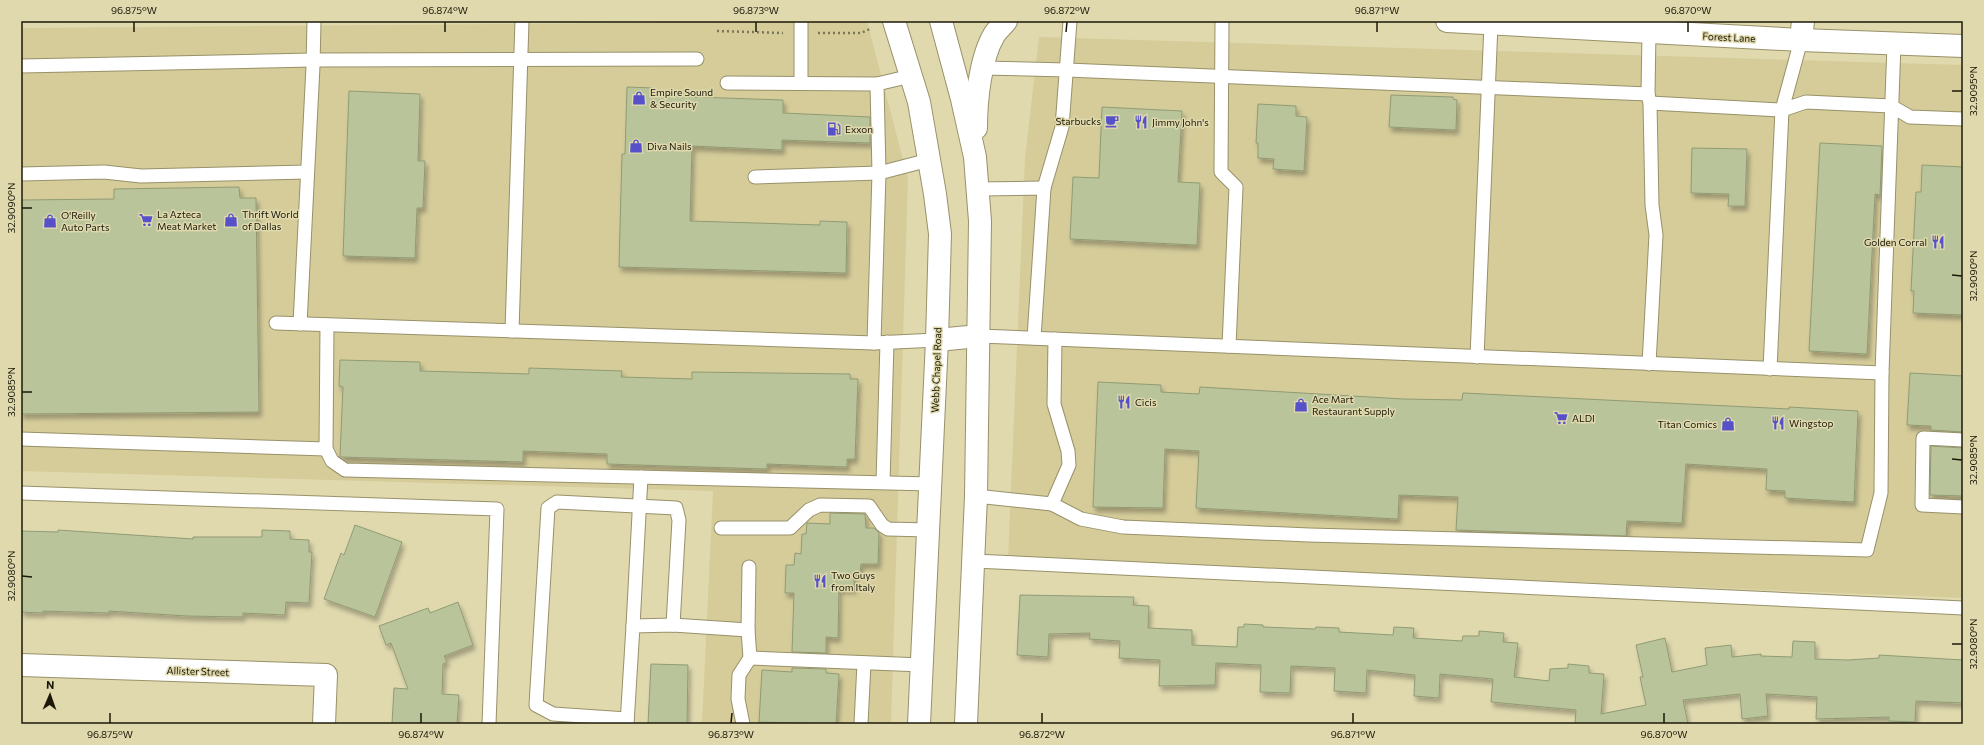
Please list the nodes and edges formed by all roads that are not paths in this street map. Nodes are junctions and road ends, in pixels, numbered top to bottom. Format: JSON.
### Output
{"nodes":[{"id":1,"x":314,"y":21,"type":"edge"},
{"id":2,"x":522,"y":21,"type":"edge"},
{"id":3,"x":802,"y":21,"type":"edge"},
{"id":4,"x":894,"y":21,"type":"edge"},
{"id":5,"x":940,"y":21,"type":"edge"},
{"id":6,"x":1006,"y":21,"type":"edge"},
{"id":7,"x":1070,"y":21,"type":"edge"},
{"id":8,"x":1222,"y":21,"type":"edge"},
{"id":9,"x":1447,"y":21,"type":"edge"},
{"id":10,"x":1491,"y":22,"type":"edge"},
{"id":11,"x":1802,"y":31,"type":"edge"},
{"id":12,"x":1649,"y":32,"type":"junction"},
{"id":13,"x":1894,"y":44,"type":"junction"},
{"id":14,"x":1963,"y":46,"type":"edge"},
{"id":15,"x":697,"y":59,"type":"dead end"},
{"id":16,"x":313,"y":60,"type":"junction"},
{"id":17,"x":521,"y":60,"type":"junction"},
{"id":18,"x":21,"y":66,"type":"edge"},
{"id":19,"x":982,"y":68,"type":"junction"},
{"id":20,"x":1066,"y":70,"type":"junction"},
{"id":21,"x":911,"y":76,"type":"junction"},
{"id":22,"x":1221,"y":76,"type":"junction"},
{"id":23,"x":727,"y":83,"type":"dead end"},
{"id":24,"x":801,"y":83,"type":"junction"},
{"id":25,"x":877,"y":84,"type":"junction"},
{"id":26,"x":1488,"y":87,"type":"junction"},
{"id":27,"x":1649,"y":98,"type":"junction"},
{"id":28,"x":1892,"y":106,"type":"junction"},
{"id":29,"x":1782,"y":110,"type":"junction"},
{"id":30,"x":1963,"y":119,"type":"edge"},
{"id":31,"x":975,"y":158,"type":"junction"},
{"id":32,"x":929,"y":160,"type":"junction"},
{"id":33,"x":307,"y":172,"type":"junction"},
{"id":34,"x":879,"y":173,"type":"junction"},
{"id":35,"x":21,"y":174,"type":"edge"},
{"id":36,"x":755,"y":177,"type":"dead end"},
{"id":37,"x":978,"y":188,"type":"junction"},
{"id":38,"x":1044,"y":188,"type":"junction"},
{"id":39,"x":276,"y":323,"type":"dead end"},
{"id":40,"x":300,"y":324,"type":"junction"},
{"id":41,"x":327,"y":325,"type":"junction"},
{"id":42,"x":512,"y":331,"type":"junction"},
{"id":43,"x":979,"y":336,"type":"junction"},
{"id":44,"x":1034,"y":338,"type":"junction"},
{"id":45,"x":1055,"y":339,"type":"junction"},
{"id":46,"x":937,"y":340,"type":"junction"},
{"id":47,"x":880,"y":342,"type":"junction"},
{"id":48,"x":1229,"y":346,"type":"junction"},
{"id":49,"x":1477,"y":357,"type":"junction"},
{"id":50,"x":1649,"y":364,"type":"junction"},
{"id":51,"x":1770,"y":369,"type":"junction"},
{"id":52,"x":1882,"y":373,"type":"junction"},
{"id":53,"x":21,"y":439,"type":"edge"},
{"id":54,"x":1963,"y":440,"type":"edge"},
{"id":55,"x":326,"y":449,"type":"junction"},
{"id":56,"x":641,"y":477,"type":"junction"},
{"id":57,"x":883,"y":482,"type":"junction"},
{"id":58,"x":931,"y":484,"type":"junction"},
{"id":59,"x":21,"y":493,"type":"edge"},
{"id":60,"x":976,"y":496,"type":"junction"},
{"id":61,"x":1052,"y":504,"type":"junction"},
{"id":62,"x":640,"y":506,"type":"junction"},
{"id":63,"x":1963,"y":507,"type":"edge"},
{"id":64,"x":721,"y":528,"type":"dead end"},
{"id":65,"x":928,"y":530,"type":"junction"},
{"id":66,"x":974,"y":561,"type":"junction"},
{"id":67,"x":749,"y":567,"type":"dead end"},
{"id":68,"x":1963,"y":608,"type":"edge"},
{"id":69,"x":673,"y":625,"type":"junction"},
{"id":70,"x":633,"y":626,"type":"junction"},
{"id":71,"x":748,"y":630,"type":"junction"},
{"id":72,"x":750,"y":658,"type":"junction"},
{"id":73,"x":864,"y":663,"type":"junction"},
{"id":74,"x":922,"y":665,"type":"junction"},
{"id":75,"x":21,"y":666,"type":"edge"},
{"id":76,"x":627,"y":721,"type":"edge"},
{"id":77,"x":324,"y":724,"type":"edge"},
{"id":78,"x":489,"y":724,"type":"edge"},
{"id":79,"x":742,"y":724,"type":"edge"},
{"id":80,"x":861,"y":724,"type":"edge"},
{"id":81,"x":919,"y":724,"type":"edge"},
{"id":82,"x":966,"y":724,"type":"edge"}],
"edges":[{"from":1,"to":16,"type":"lane"},
{"from":2,"to":17,"type":"lane"},
{"from":3,"to":24,"type":"lane"},
{"from":4,"to":21,"type":"main road","name":"Webb Chapel Road"},
{"from":5,"to":31,"type":"main road"},
{"from":6,"to":19,"type":"main road"},
{"from":7,"to":20,"type":"lane"},
{"from":8,"to":22,"type":"lane"},
{"from":9,"to":10,"type":"main road","name":"Forest Lane"},
{"from":10,"to":12,"type":"main road","name":"Forest Lane"},
{"from":10,"to":26,"type":"lane"},
{"from":11,"to":12,"type":"main road","name":"Forest Lane"},
{"from":11,"to":13,"type":"main road","name":"Forest Lane"},
{"from":11,"to":29,"type":"lane"},
{"from":12,"to":27,"type":"lane"},
{"from":13,"to":14,"type":"main road","name":"Forest Lane"},
{"from":13,"to":28,"type":"lane"},
{"from":15,"to":17,"type":"lane"},
{"from":16,"to":17,"type":"lane"},
{"from":16,"to":18,"type":"lane"},
{"from":16,"to":33,"type":"lane"},
{"from":17,"to":42,"type":"lane"},
{"from":19,"to":20,"type":"lane"},
{"from":19,"to":31,"type":"main road"},
{"from":20,"to":22,"type":"lane"},
{"from":20,"to":38,"type":"lane"},
{"from":21,"to":25,"type":"lane"},
{"from":21,"to":32,"type":"main road","name":"Webb Chapel Road"},
{"from":22,"to":26,"type":"lane"},
{"from":22,"to":48,"type":"lane"},
{"from":23,"to":24,"type":"lane"},
{"from":24,"to":25,"type":"lane"},
{"from":25,"to":34,"type":"lane"},
{"from":26,"to":27,"type":"lane"},
{"from":26,"to":49,"type":"lane"},
{"from":27,"to":29,"type":"lane"},
{"from":27,"to":50,"type":"lane"},
{"from":28,"to":29,"type":"lane"},
{"from":28,"to":30,"type":"lane"},
{"from":28,"to":52,"type":"lane"},
{"from":29,"to":51,"type":"lane"},
{"from":31,"to":37,"type":"main road"},
{"from":32,"to":34,"type":"lane"},
{"from":32,"to":46,"type":"main road","name":"Webb Chapel Road"},
{"from":33,"to":35,"type":"lane"},
{"from":33,"to":40,"type":"lane"},
{"from":34,"to":36,"type":"lane"},
{"from":34,"to":47,"type":"lane"},
{"from":37,"to":38,"type":"lane"},
{"from":37,"to":43,"type":"main road"},
{"from":38,"to":44,"type":"lane"},
{"from":39,"to":40,"type":"lane"},
{"from":40,"to":41,"type":"lane"},
{"from":41,"to":42,"type":"lane"},
{"from":41,"to":55,"type":"lane"},
{"from":42,"to":47,"type":"lane"},
{"from":43,"to":44,"type":"lane"},
{"from":43,"to":46,"type":"main road"},
{"from":43,"to":60,"type":"main road"},
{"from":44,"to":45,"type":"lane"},
{"from":45,"to":48,"type":"lane"},
{"from":45,"to":61,"type":"lane"},
{"from":46,"to":47,"type":"lane"},
{"from":46,"to":58,"type":"main road","name":"Webb Chapel Road"},
{"from":47,"to":57,"type":"lane"},
{"from":48,"to":49,"type":"lane"},
{"from":49,"to":50,"type":"lane"},
{"from":50,"to":51,"type":"lane"},
{"from":51,"to":52,"type":"lane"},
{"from":52,"to":61,"type":"lane"},
{"from":53,"to":55,"type":"lane"},
{"from":54,"to":63,"type":"lane"},
{"from":55,"to":56,"type":"lane"},
{"from":56,"to":57,"type":"lane"},
{"from":56,"to":62,"type":"lane"},
{"from":57,"to":58,"type":"lane"},
{"from":58,"to":65,"type":"main road","name":"Webb Chapel Road"},
{"from":59,"to":78,"type":"lane"},
{"from":60,"to":61,"type":"lane"},
{"from":60,"to":66,"type":"main road"},
{"from":62,"to":69,"type":"lane"},
{"from":62,"to":70,"type":"lane"},
{"from":62,"to":76,"type":"lane"},
{"from":64,"to":65,"type":"lane"},
{"from":65,"to":74,"type":"main road","name":"Webb Chapel Road"},
{"from":66,"to":68,"type":"lane"},
{"from":66,"to":82,"type":"main road"},
{"from":67,"to":71,"type":"lane"},
{"from":69,"to":70,"type":"lane"},
{"from":69,"to":71,"type":"lane"},
{"from":70,"to":76,"type":"lane"},
{"from":71,"to":72,"type":"lane"},
{"from":72,"to":73,"type":"lane"},
{"from":72,"to":79,"type":"lane"},
{"from":73,"to":74,"type":"lane"},
{"from":73,"to":80,"type":"lane"},
{"from":74,"to":81,"type":"main road","name":"Webb Chapel Road"},
{"from":75,"to":77,"type":"main road","name":"Allister Street"}]}
